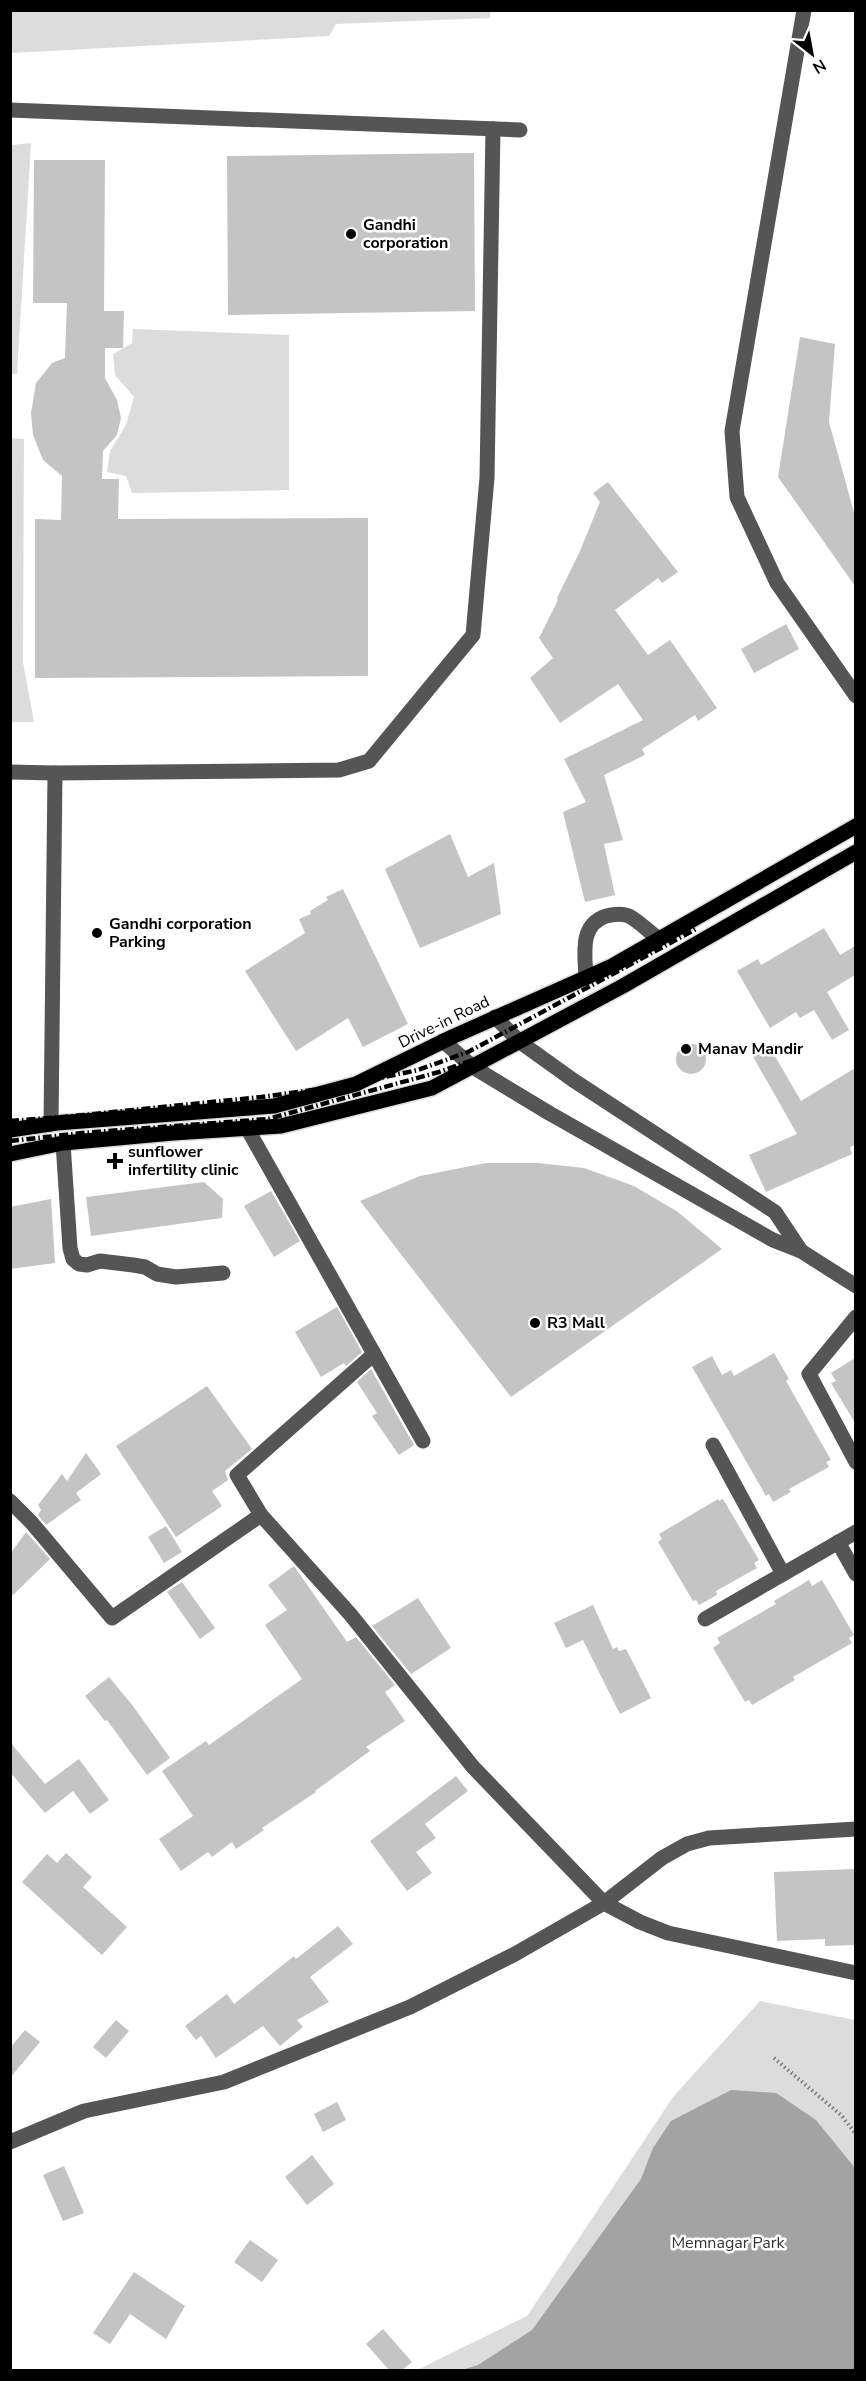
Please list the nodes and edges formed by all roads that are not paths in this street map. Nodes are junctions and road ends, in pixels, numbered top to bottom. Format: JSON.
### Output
{"nodes":[{"id":1,"x":804,"y":10,"type":"edge"},
{"id":2,"x":10,"y":110,"type":"edge"},
{"id":3,"x":493,"y":129,"type":"junction"},
{"id":4,"x":520,"y":130,"type":"dead end"},
{"id":5,"x":855,"y":696,"type":"edge"},
{"id":6,"x":10,"y":772,"type":"edge"},
{"id":7,"x":55,"y":773,"type":"junction"},
{"id":8,"x":855,"y":826,"type":"edge"},
{"id":9,"x":855,"y":852,"type":"edge"},
{"id":10,"x":659,"y":939,"type":"junction"},
{"id":11,"x":586,"y":978,"type":"junction"},
{"id":12,"x":495,"y":1017,"type":"junction"},
{"id":13,"x":443,"y":1041,"type":"junction"},
{"id":14,"x":520,"y":1042,"type":"junction"},
{"id":15,"x":473,"y":1067,"type":"junction"},
{"id":16,"x":51,"y":1124,"type":"junction"},
{"id":17,"x":247,"y":1128,"type":"junction"},
{"id":18,"x":10,"y":1130,"type":"edge"},
{"id":19,"x":63,"y":1143,"type":"junction"},
{"id":20,"x":10,"y":1154,"type":"edge"},
{"id":21,"x":801,"y":1251,"type":"junction"},
{"id":22,"x":223,"y":1273,"type":"dead end"},
{"id":23,"x":855,"y":1286,"type":"edge"},
{"id":24,"x":855,"y":1317,"type":"edge"},
{"id":25,"x":374,"y":1354,"type":"junction"},
{"id":26,"x":423,"y":1441,"type":"dead end"},
{"id":27,"x":713,"y":1445,"type":"dead end"},
{"id":28,"x":855,"y":1462,"type":"edge"},
{"id":29,"x":10,"y":1501,"type":"edge"},
{"id":30,"x":261,"y":1515,"type":"junction"},
{"id":31,"x":855,"y":1532,"type":"edge"},
{"id":32,"x":838,"y":1542,"type":"junction"},
{"id":33,"x":783,"y":1574,"type":"junction"},
{"id":34,"x":855,"y":1574,"type":"edge"},
{"id":35,"x":705,"y":1619,"type":"dead end"},
{"id":36,"x":855,"y":1829,"type":"edge"},
{"id":37,"x":604,"y":1903,"type":"junction"},
{"id":38,"x":855,"y":1973,"type":"edge"},
{"id":39,"x":10,"y":2142,"type":"edge"}],
"edges":[{"from":1,"to":5,"type":"street"},
{"from":2,"to":3,"type":"street"},
{"from":3,"to":4,"type":"street"},
{"from":3,"to":7,"type":"street"},
{"from":6,"to":7,"type":"street"},
{"from":7,"to":16,"type":"street"},
{"from":8,"to":10,"type":"main road","name":"Drive-in Road"},
{"from":9,"to":14,"type":"main road"},
{"from":10,"to":11,"type":"main road","name":"Drive-in Road"},
{"from":10,"to":11,"type":"street"},
{"from":11,"to":12,"type":"main road","name":"Drive-in Road"},
{"from":12,"to":13,"type":"main road","name":"Drive-in Road"},
{"from":12,"to":14,"type":"street"},
{"from":13,"to":15,"type":"street"},
{"from":13,"to":16,"type":"main road","name":"Drive-in Road"},
{"from":14,"to":15,"type":"main road"},
{"from":14,"to":21,"type":"street"},
{"from":15,"to":17,"type":"main road"},
{"from":15,"to":21,"type":"street"},
{"from":16,"to":18,"type":"main road","name":"Drive-in Road"},
{"from":17,"to":19,"type":"main road"},
{"from":17,"to":25,"type":"street"},
{"from":19,"to":20,"type":"main road"},
{"from":19,"to":22,"type":"street"},
{"from":21,"to":23,"type":"street"},
{"from":24,"to":28,"type":"street"},
{"from":25,"to":26,"type":"street"},
{"from":25,"to":30,"type":"street"},
{"from":27,"to":33,"type":"street"},
{"from":29,"to":30,"type":"street"},
{"from":30,"to":37,"type":"street"},
{"from":31,"to":32,"type":"street"},
{"from":32,"to":33,"type":"street"},
{"from":32,"to":34,"type":"street"},
{"from":33,"to":35,"type":"street"},
{"from":36,"to":37,"type":"street"},
{"from":37,"to":38,"type":"street"},
{"from":37,"to":39,"type":"street"}]}
